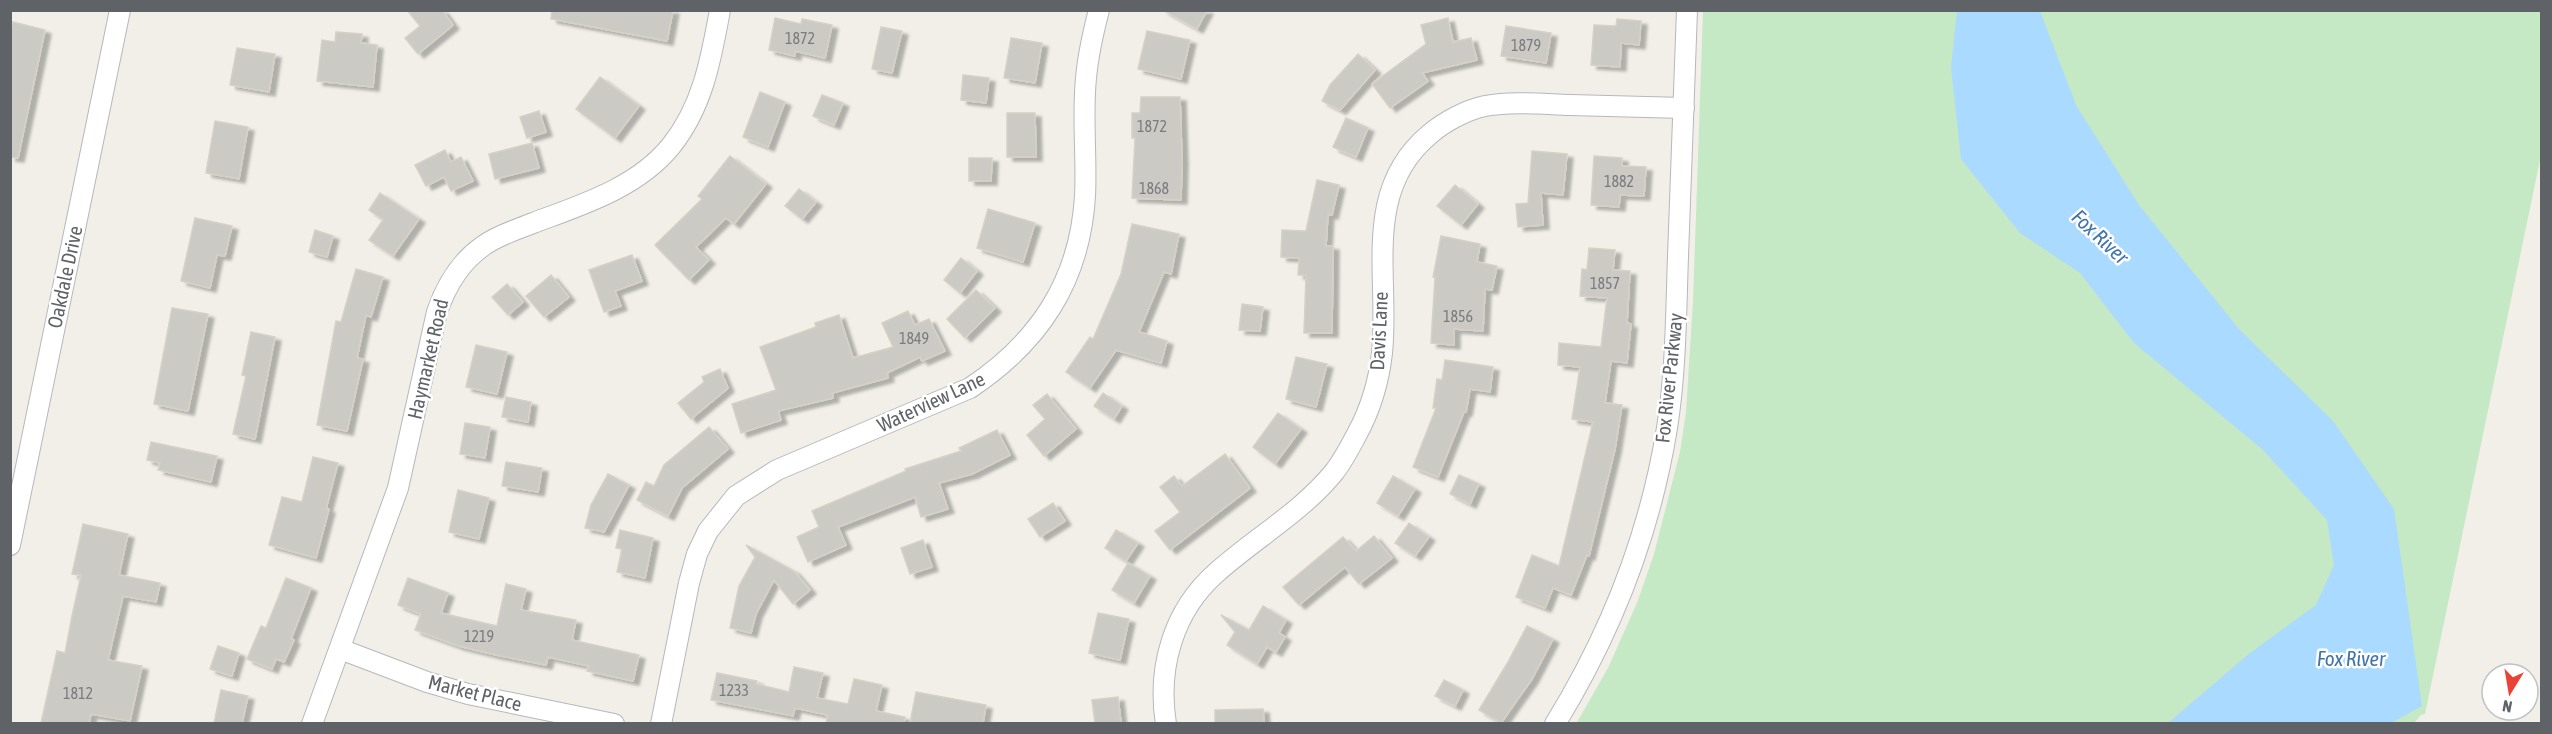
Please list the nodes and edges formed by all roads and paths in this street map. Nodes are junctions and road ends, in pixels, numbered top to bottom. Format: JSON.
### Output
{"nodes":[{"id":1,"x":120,"y":10,"type":"edge"},
{"id":2,"x":720,"y":10,"type":"edge"},
{"id":3,"x":1099,"y":10,"type":"edge"},
{"id":4,"x":1687,"y":10,"type":"edge"},
{"id":5,"x":1684,"y":108,"type":"junction"},
{"id":6,"x":10,"y":544,"type":"edge"},
{"id":7,"x":340,"y":649,"type":"junction"},
{"id":8,"x":312,"y":723,"type":"edge"},
{"id":9,"x":614,"y":723,"type":"edge"},
{"id":10,"x":661,"y":723,"type":"edge"},
{"id":11,"x":1166,"y":723,"type":"edge"},
{"id":12,"x":1555,"y":723,"type":"edge"}],
"edges":[{"from":1,"to":6,"type":"street","name":"Oakdale Drive"},
{"from":2,"to":7,"type":"street","name":"Haymarket Road"},
{"from":3,"to":10,"type":"street","name":"Waterview Lane"},
{"from":4,"to":5,"type":"street","name":"Fox River Parkway"},
{"from":5,"to":11,"type":"street","name":"Davis Lane"},
{"from":5,"to":12,"type":"street","name":"Fox River Parkway"},
{"from":7,"to":8,"type":"street","name":"Haymarket Road"},
{"from":7,"to":9,"type":"street","name":"Market Place"}]}
